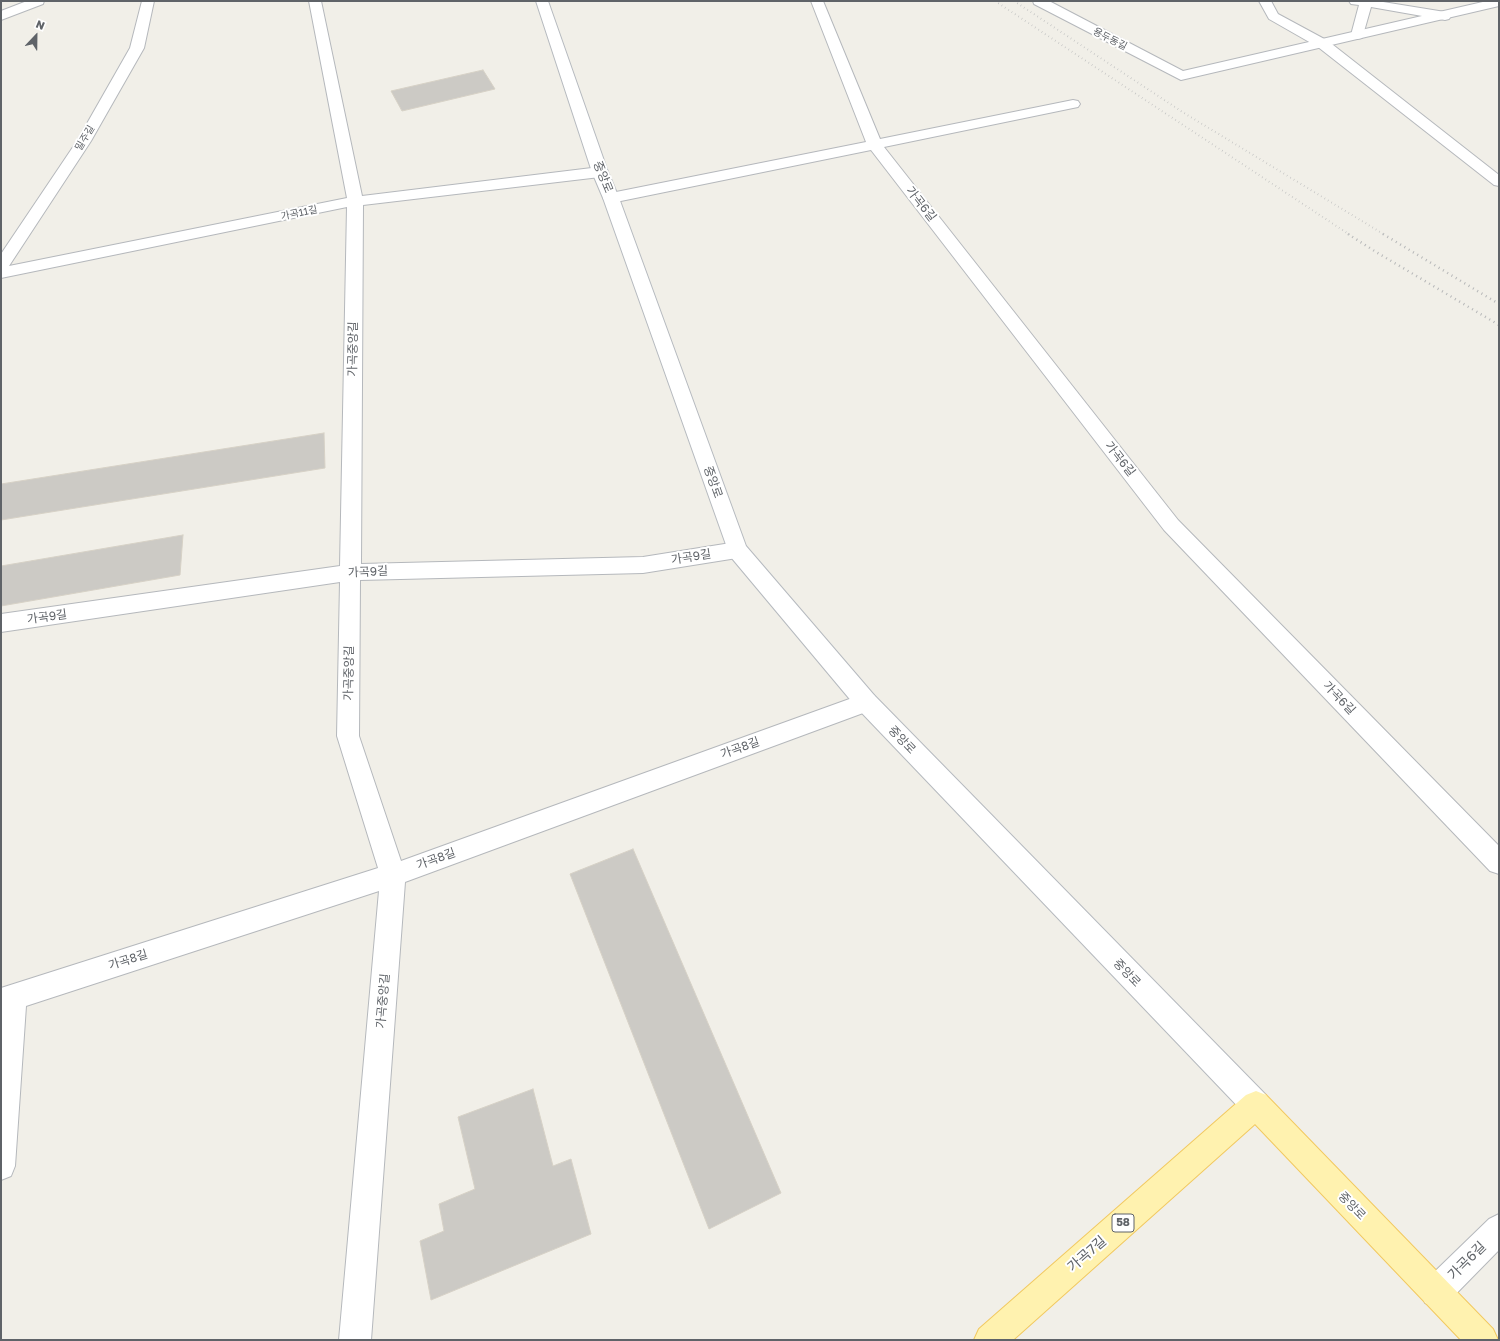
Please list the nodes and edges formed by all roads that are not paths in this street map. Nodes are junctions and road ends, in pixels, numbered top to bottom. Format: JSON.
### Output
{"nodes":[{"id":1,"x":38,"y":1,"type":"edge"},
{"id":2,"x":148,"y":1,"type":"edge"},
{"id":3,"x":315,"y":1,"type":"edge"},
{"id":4,"x":542,"y":1,"type":"edge"},
{"id":5,"x":817,"y":1,"type":"edge"},
{"id":6,"x":1039,"y":1,"type":"edge"},
{"id":7,"x":1265,"y":1,"type":"edge"},
{"id":8,"x":1363,"y":2,"type":"edge"},
{"id":9,"x":1499,"y":2,"type":"edge"},
{"id":10,"x":1,"y":16,"type":"edge"},
{"id":11,"x":1445,"y":16,"type":"junction"},
{"id":12,"x":1357,"y":36,"type":"junction"},
{"id":13,"x":1323,"y":44,"type":"junction"},
{"id":14,"x":1073,"y":104,"type":"dead end"},
{"id":15,"x":875,"y":145,"type":"junction"},
{"id":16,"x":600,"y":172,"type":"junction"},
{"id":17,"x":1499,"y":182,"type":"edge"},
{"id":18,"x":611,"y":198,"type":"junction"},
{"id":19,"x":355,"y":201,"type":"junction"},
{"id":20,"x":1,"y":266,"type":"edge"},
{"id":21,"x":1,"y":273,"type":"edge"},
{"id":22,"x":737,"y":550,"type":"junction"},
{"id":23,"x":351,"y":572,"type":"junction"},
{"id":24,"x":1,"y":623,"type":"edge"},
{"id":25,"x":866,"y":702,"type":"junction"},
{"id":26,"x":1499,"y":863,"type":"edge"},
{"id":27,"x":393,"y":875,"type":"junction"},
{"id":28,"x":7,"y":998,"type":"edge"},
{"id":29,"x":1256,"y":1105,"type":"junction"},
{"id":30,"x":1,"y":1166,"type":"edge"},
{"id":31,"x":1499,"y":1229,"type":"edge"},
{"id":32,"x":1436,"y":1292,"type":"junction"},
{"id":33,"x":355,"y":1340,"type":"edge"},
{"id":34,"x":990,"y":1340,"type":"edge"},
{"id":35,"x":1482,"y":1340,"type":"edge"}],
"edges":[{"from":1,"to":10,"type":"street"},
{"from":2,"to":20,"type":"street","name":"밀주길"},
{"from":3,"to":19,"type":"street","name":"가곡중앙길"},
{"from":4,"to":16,"type":"street","name":"중앙로"},
{"from":5,"to":15,"type":"street","name":"가곡6길"},
{"from":6,"to":13,"type":"street","name":"용두동길"},
{"from":7,"to":13,"type":"lane"},
{"from":8,"to":11,"type":"lane"},
{"from":8,"to":12,"type":"lane"},
{"from":9,"to":11,"type":"street"},
{"from":11,"to":12,"type":"street"},
{"from":12,"to":13,"type":"street"},
{"from":13,"to":17,"type":"lane"},
{"from":14,"to":15,"type":"street"},
{"from":15,"to":18,"type":"street"},
{"from":15,"to":26,"type":"street","name":"가곡6길"},
{"from":16,"to":18,"type":"street","name":"중앙로"},
{"from":16,"to":19,"type":"street","name":"가곡11길"},
{"from":18,"to":22,"type":"street","name":"중앙로"},
{"from":19,"to":21,"type":"street","name":"가곡11길"},
{"from":19,"to":23,"type":"street","name":"가곡중앙길"},
{"from":22,"to":23,"type":"street","name":"가곡9길"},
{"from":22,"to":25,"type":"street","name":"중앙로"},
{"from":23,"to":24,"type":"street","name":"가곡9길"},
{"from":23,"to":27,"type":"street","name":"가곡중앙길"},
{"from":25,"to":27,"type":"street","name":"가곡8길"},
{"from":25,"to":29,"type":"street","name":"중앙로"},
{"from":27,"to":28,"type":"street","name":"가곡8길"},
{"from":27,"to":33,"type":"street","name":"가곡중앙길"},
{"from":28,"to":30,"type":"street"},
{"from":29,"to":32,"type":"main road","name":"중앙로"},
{"from":29,"to":34,"type":"main road","name":"가곡7길","number":"58"},
{"from":31,"to":32,"type":"street","name":"가곡6길"},
{"from":32,"to":35,"type":"main road","name":"중앙로"}]}
